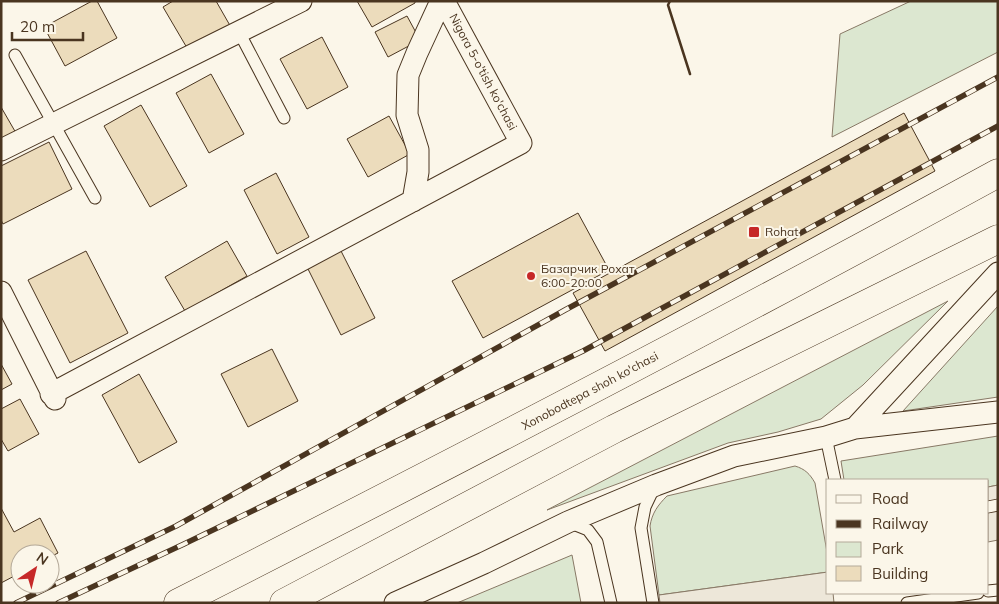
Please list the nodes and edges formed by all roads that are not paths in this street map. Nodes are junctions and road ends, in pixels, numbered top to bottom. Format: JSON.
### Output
{"nodes":[{"id":1,"x":301,"y":1,"type":"edge"},
{"id":2,"x":441,"y":1,"type":"edge"},
{"id":3,"x":444,"y":1,"type":"edge"},
{"id":4,"x":239,"y":32,"type":"junction"},
{"id":5,"x":15,"y":55,"type":"dead end"},
{"id":6,"x":284,"y":118,"type":"dead end"},
{"id":7,"x":54,"y":124,"type":"junction"},
{"id":8,"x":1,"y":150,"type":"edge"},
{"id":9,"x":998,"y":173,"type":"edge"},
{"id":10,"x":95,"y":198,"type":"dead end"},
{"id":11,"x":413,"y":201,"type":"junction"},
{"id":12,"x":998,"y":239,"type":"edge"},
{"id":13,"x":998,"y":273,"type":"edge"},
{"id":14,"x":1,"y":292,"type":"edge"},
{"id":15,"x":998,"y":412,"type":"edge"},
{"id":16,"x":855,"y":428,"type":"junction"},
{"id":17,"x":826,"y":437,"type":"junction"},
{"id":18,"x":835,"y":479,"type":"edge"},
{"id":19,"x":656,"y":485,"type":"junction"},
{"id":20,"x":568,"y":522,"type":"junction"},
{"id":21,"x":971,"y":594,"type":"edge"},
{"id":22,"x":178,"y":603,"type":"edge"},
{"id":23,"x":284,"y":603,"type":"edge"},
{"id":24,"x":394,"y":603,"type":"edge"},
{"id":25,"x":612,"y":603,"type":"edge"},
{"id":26,"x":653,"y":603,"type":"edge"},
{"id":27,"x":907,"y":603,"type":"edge"}],
"edges":[{"from":1,"to":4,"type":"street"},
{"from":2,"to":11,"type":"street"},
{"from":3,"to":11,"type":"street","name":"Nigora 5-o'tish ko'chasi"},
{"from":4,"to":6,"type":"lane"},
{"from":4,"to":7,"type":"street"},
{"from":5,"to":7,"type":"lane"},
{"from":7,"to":8,"type":"street"},
{"from":7,"to":10,"type":"lane"},
{"from":9,"to":22,"type":"highway","name":"Xonobodtepa shoh ko'chasi"},
{"from":11,"to":14,"type":"street"},
{"from":12,"to":23,"type":"highway"},
{"from":13,"to":16,"type":"street"},
{"from":15,"to":16,"type":"street"},
{"from":16,"to":17,"type":"street"},
{"from":17,"to":18,"type":"lane"},
{"from":17,"to":19,"type":"street"},
{"from":19,"to":20,"type":"street"},
{"from":19,"to":26,"type":"lane"},
{"from":20,"to":24,"type":"street"},
{"from":20,"to":25,"type":"lane"},
{"from":21,"to":27,"type":"lane"}]}
